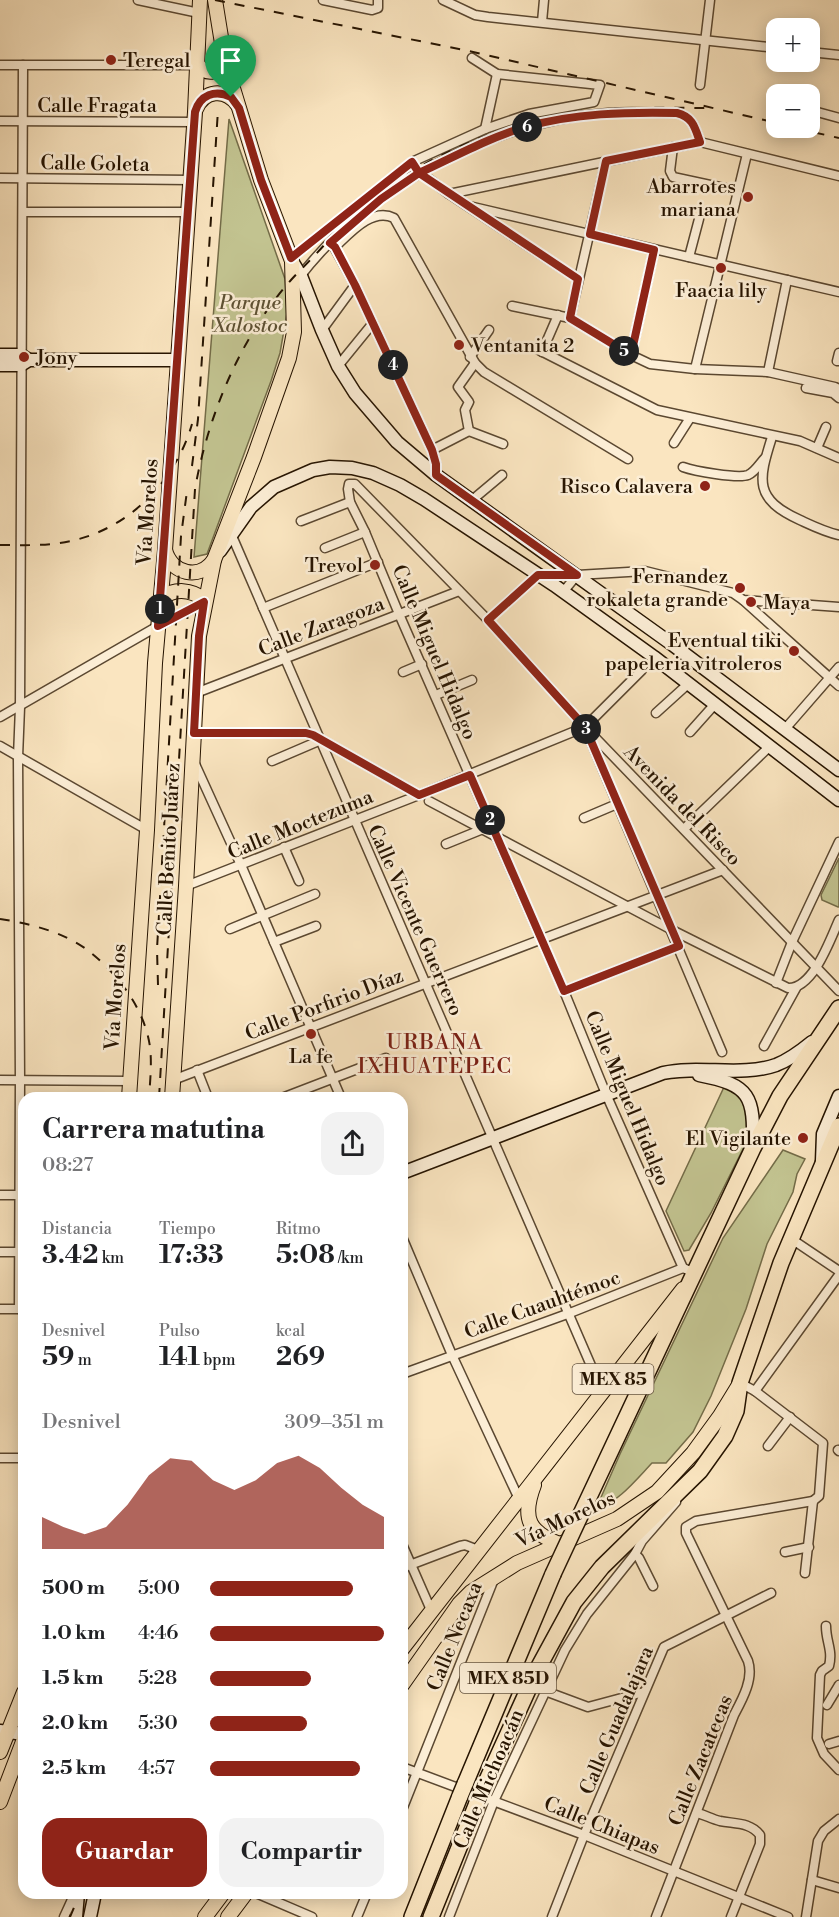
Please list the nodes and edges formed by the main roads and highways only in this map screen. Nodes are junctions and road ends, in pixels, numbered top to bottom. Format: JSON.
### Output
{"nodes":[{"id":1,"x":215,"y":0,"type":"edge"},
{"id":2,"x":199,"y":7,"type":"edge"},
{"id":3,"x":225,"y":62,"type":"junction"},
{"id":4,"x":198,"y":65,"type":"junction"},
{"id":5,"x":239,"y":108,"type":"junction"},
{"id":6,"x":195,"y":117,"type":"junction"},
{"id":7,"x":297,"y":281,"type":"junction"},
{"id":8,"x":0,"y":355,"type":"edge"},
{"id":9,"x":24,"y":360,"type":"junction"},
{"id":10,"x":177,"y":360,"type":"junction"},
{"id":11,"x":0,"y":365,"type":"edge"},
{"id":12,"x":228,"y":533,"type":"junction"},
{"id":13,"x":165,"y":550,"type":"junction"},
{"id":14,"x":214,"y":560,"type":"junction"},
{"id":15,"x":161,"y":598,"type":"junction"},
{"id":16,"x":205,"y":601,"type":"junction"},
{"id":17,"x":839,"y":770,"type":"edge"},
{"id":18,"x":839,"y":800,"type":"edge"},
{"id":19,"x":839,"y":1008,"type":"edge"},
{"id":20,"x":818,"y":1038,"type":"junction"},
{"id":21,"x":680,"y":1071,"type":"junction"},
{"id":22,"x":129,"y":1092,"type":"edge"},
{"id":23,"x":172,"y":1092,"type":"edge"},
{"id":24,"x":839,"y":1096,"type":"edge"},
{"id":25,"x":839,"y":1126,"type":"edge"},
{"id":26,"x":753,"y":1148,"type":"junction"},
{"id":27,"x":822,"y":1167,"type":"junction"},
{"id":28,"x":408,"y":1171,"type":"edge"},
{"id":29,"x":688,"y":1275,"type":"junction"},
{"id":30,"x":740,"y":1383,"type":"junction"},
{"id":31,"x":538,"y":1472,"type":"junction"},
{"id":32,"x":562,"y":1545,"type":"junction"},
{"id":33,"x":408,"y":1641,"type":"edge"},
{"id":34,"x":408,"y":1676,"type":"edge"},
{"id":35,"x":18,"y":1704,"type":"edge"},
{"id":36,"x":4,"y":1731,"type":"edge"},
{"id":37,"x":0,"y":1752,"type":"edge"},
{"id":38,"x":18,"y":1755,"type":"edge"},
{"id":39,"x":0,"y":1802,"type":"edge"},
{"id":40,"x":76,"y":1899,"type":"edge"},
{"id":41,"x":93,"y":1899,"type":"edge"},
{"id":42,"x":218,"y":1899,"type":"edge"},
{"id":43,"x":242,"y":1899,"type":"edge"},
{"id":44,"x":75,"y":1917,"type":"edge"},
{"id":45,"x":90,"y":1917,"type":"edge"},
{"id":46,"x":205,"y":1917,"type":"edge"},
{"id":47,"x":228,"y":1917,"type":"edge"},
{"id":48,"x":412,"y":1917,"type":"edge"},
{"id":49,"x":431,"y":1917,"type":"edge"}],
"edges":[{"from":1,"to":3,"type":"main road"},
{"from":2,"to":4,"type":"main road","name":"Vía Morelos"},
{"from":3,"to":4,"type":"main road"},
{"from":3,"to":5,"type":"main road"},
{"from":4,"to":6,"type":"main road","name":"Vía Morelos"},
{"from":5,"to":6,"type":"main road"},
{"from":5,"to":7,"type":"main road"},
{"from":6,"to":10,"type":"main road","name":"Vía Morelos"},
{"from":7,"to":12,"type":"main road"},
{"from":7,"to":17,"type":"main road"},
{"from":8,"to":9,"type":"main road"},
{"from":9,"to":10,"type":"main road"},
{"from":9,"to":11,"type":"main road"},
{"from":10,"to":13,"type":"main road","name":"Vía Morelos"},
{"from":12,"to":14,"type":"main road"},
{"from":12,"to":18,"type":"main road"},
{"from":13,"to":14,"type":"main road"},
{"from":13,"to":15,"type":"main road","name":"Vía Morelos"},
{"from":14,"to":16,"type":"main road"},
{"from":15,"to":16,"type":"main road"},
{"from":15,"to":22,"type":"main road","name":"Vía Morelos"},
{"from":16,"to":23,"type":"main road","name":"Calle Benito Juárez"},
{"from":19,"to":20,"type":"highway","number":"MEX 85"},
{"from":20,"to":21,"type":"main road"},
{"from":20,"to":26,"type":"highway","number":"MEX 85"},
{"from":21,"to":26,"type":"main road"},
{"from":21,"to":28,"type":"main road"},
{"from":24,"to":27,"type":"main road"},
{"from":25,"to":27,"type":"highway"},
{"from":26,"to":29,"type":"highway","number":"MEX 85"},
{"from":27,"to":30,"type":"highway"},
{"from":29,"to":31,"type":"main road","name":"Vía Morelos","number":"MEX 85"},
{"from":29,"to":48,"type":"highway","number":"MEX 85D","bridge":true},
{"from":30,"to":32,"type":"main road","name":"Vía Morelos"},
{"from":30,"to":49,"type":"highway","number":"MEX 85D"},
{"from":31,"to":32,"type":"main road"},
{"from":31,"to":33,"type":"main road","name":"Vía Morelos","number":"MEX 85"},
{"from":32,"to":34,"type":"main road","name":"Vía Morelos"},
{"from":35,"to":36,"type":"main road"},
{"from":36,"to":37,"type":"main road"},
{"from":38,"to":39,"type":"main road"},
{"from":40,"to":44,"type":"main road"},
{"from":41,"to":45,"type":"main road"},
{"from":42,"to":46,"type":"main road"},
{"from":43,"to":47,"type":"main road"}]}
